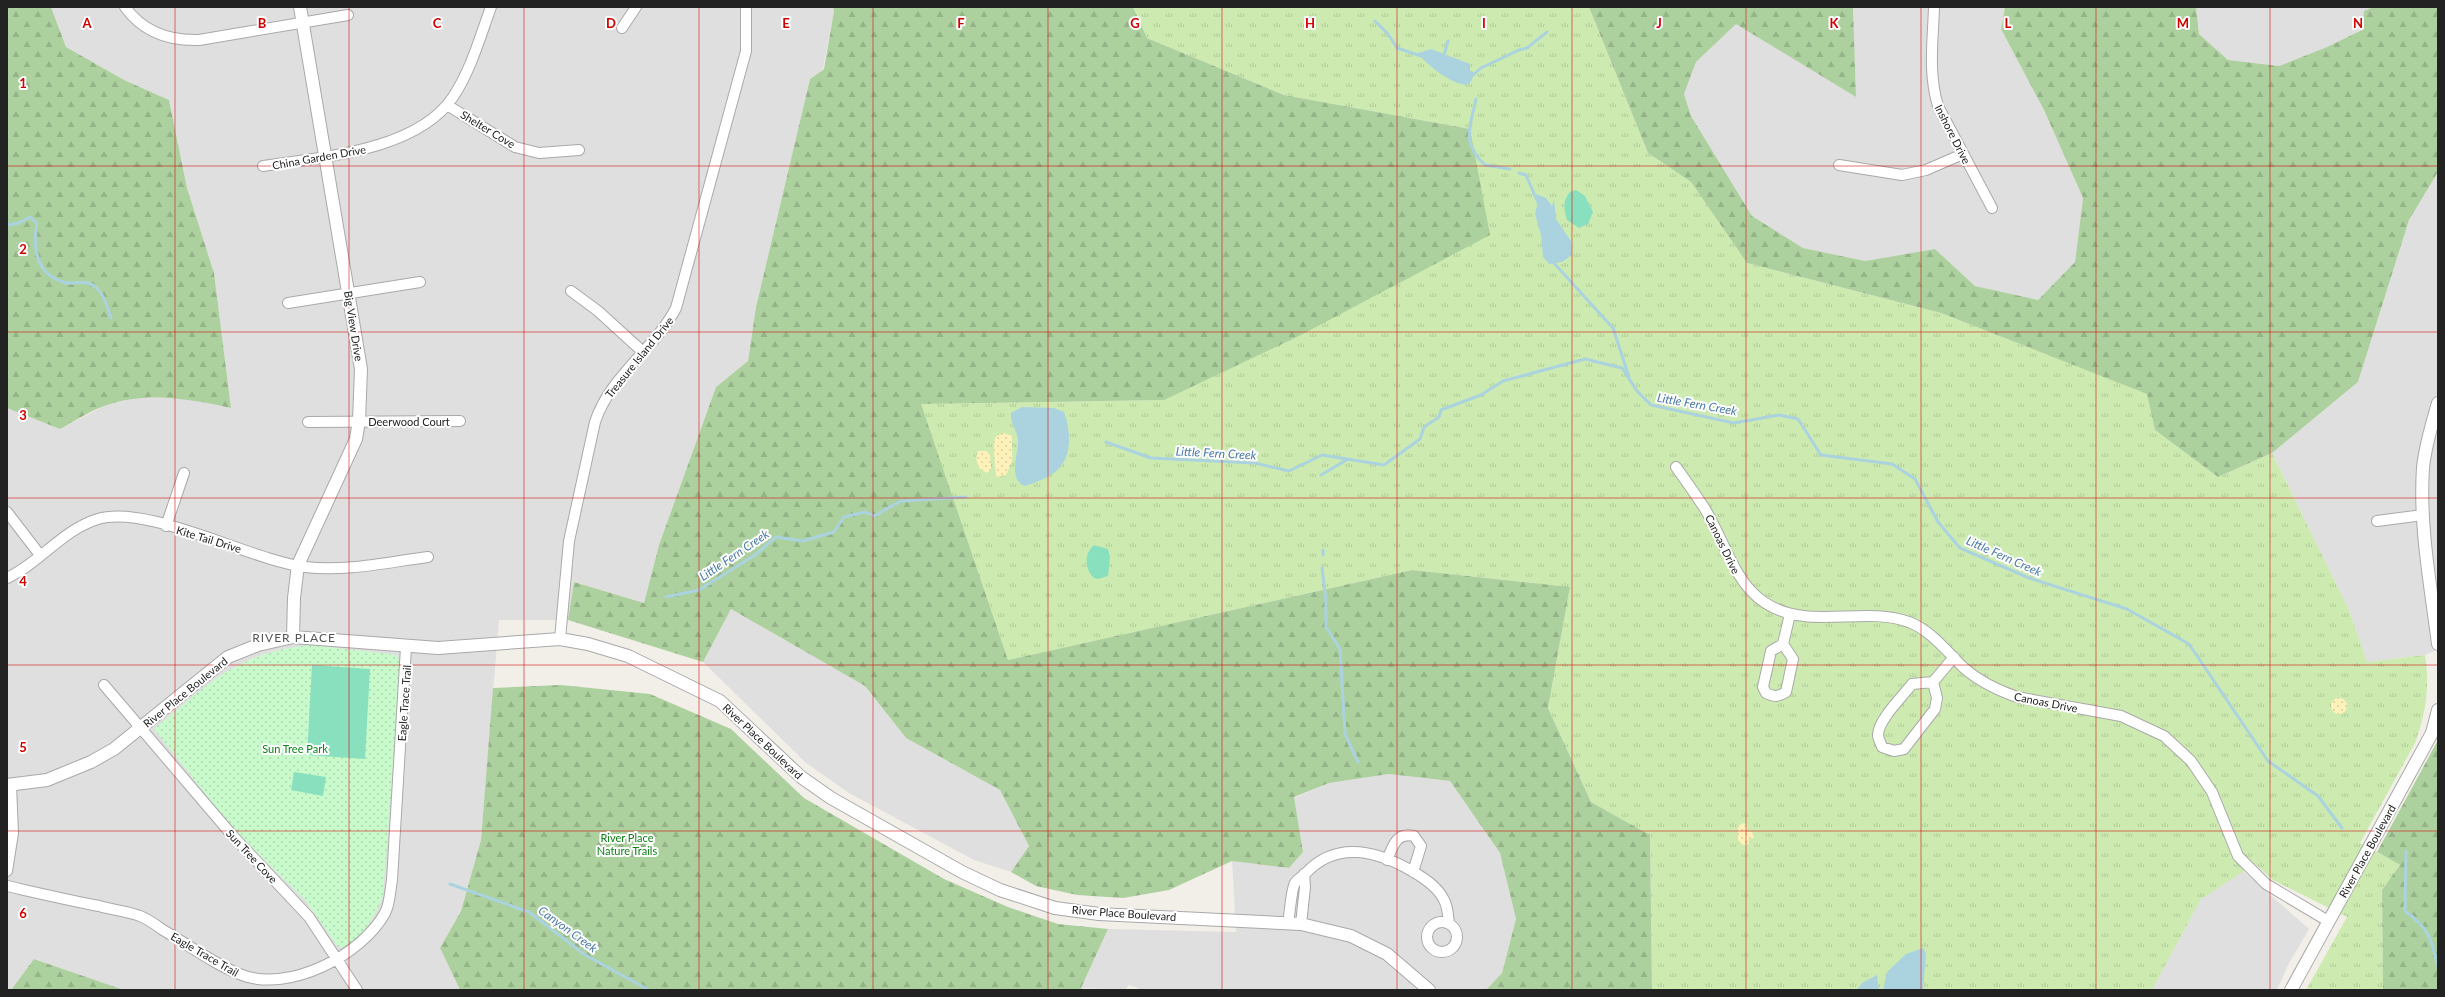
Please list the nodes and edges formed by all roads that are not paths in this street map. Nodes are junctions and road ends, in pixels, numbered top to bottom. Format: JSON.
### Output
{"nodes":[{"id":1,"x":125,"y":7,"type":"edge"},
{"id":2,"x":300,"y":7,"type":"edge"},
{"id":3,"x":491,"y":7,"type":"edge"},
{"id":4,"x":636,"y":7,"type":"edge"},
{"id":5,"x":746,"y":7,"type":"edge"},
{"id":6,"x":1934,"y":7,"type":"edge"},
{"id":7,"x":348,"y":15,"type":"dead end"},
{"id":8,"x":303,"y":22,"type":"junction"},
{"id":9,"x":622,"y":28,"type":"dead end"},
{"id":10,"x":447,"y":104,"type":"junction"},
{"id":11,"x":579,"y":150,"type":"dead end"},
{"id":12,"x":1963,"y":154,"type":"junction"},
{"id":13,"x":325,"y":156,"type":"junction"},
{"id":14,"x":1839,"y":165,"type":"dead end"},
{"id":15,"x":263,"y":166,"type":"dead end"},
{"id":16,"x":1992,"y":208,"type":"dead end"},
{"id":17,"x":420,"y":282,"type":"dead end"},
{"id":18,"x":571,"y":291,"type":"dead end"},
{"id":19,"x":349,"y":294,"type":"junction"},
{"id":20,"x":288,"y":303,"type":"dead end"},
{"id":21,"x":643,"y":352,"type":"junction"},
{"id":22,"x":2438,"y":403,"type":"edge"},
{"id":23,"x":359,"y":421,"type":"junction"},
{"id":24,"x":460,"y":421,"type":"dead end"},
{"id":25,"x":308,"y":422,"type":"dead end"},
{"id":26,"x":1676,"y":467,"type":"dead end"},
{"id":27,"x":184,"y":473,"type":"dead end"},
{"id":28,"x":7,"y":512,"type":"edge"},
{"id":29,"x":2423,"y":515,"type":"junction"},
{"id":30,"x":2377,"y":521,"type":"dead end"},
{"id":31,"x":166,"y":526,"type":"junction"},
{"id":32,"x":40,"y":555,"type":"junction"},
{"id":33,"x":428,"y":557,"type":"dead end"},
{"id":34,"x":298,"y":565,"type":"junction"},
{"id":35,"x":7,"y":578,"type":"edge"},
{"id":36,"x":1790,"y":614,"type":"junction"},
{"id":37,"x":292,"y":637,"type":"junction"},
{"id":38,"x":560,"y":639,"type":"junction"},
{"id":39,"x":1783,"y":644,"type":"junction"},
{"id":40,"x":2438,"y":644,"type":"edge"},
{"id":41,"x":406,"y":647,"type":"junction"},
{"id":42,"x":1954,"y":657,"type":"junction"},
{"id":43,"x":1933,"y":682,"type":"junction"},
{"id":44,"x":104,"y":685,"type":"dead end"},
{"id":45,"x":2438,"y":710,"type":"edge"},
{"id":46,"x":140,"y":729,"type":"junction"},
{"id":47,"x":9,"y":785,"type":"edge"},
{"id":48,"x":1387,"y":860,"type":"junction"},
{"id":49,"x":7,"y":871,"type":"edge"},
{"id":50,"x":1413,"y":872,"type":"junction"},
{"id":51,"x":1304,"y":874,"type":"junction"},
{"id":52,"x":7,"y":886,"type":"edge"},
{"id":53,"x":2328,"y":921,"type":"junction"},
{"id":54,"x":1288,"y":923,"type":"junction"},
{"id":55,"x":1301,"y":924,"type":"junction"},
{"id":56,"x":1449,"y":924,"type":"dead end"},
{"id":57,"x":337,"y":958,"type":"junction"},
{"id":58,"x":357,"y":990,"type":"edge"},
{"id":59,"x":1429,"y":990,"type":"edge"},
{"id":60,"x":2291,"y":990,"type":"edge"}],
"edges":[{"from":1,"to":8,"type":"street"},
{"from":2,"to":8,"type":"street","name":"Big View Drive"},
{"from":3,"to":10,"type":"street","name":"China Garden Drive"},
{"from":4,"to":9,"type":"street"},
{"from":5,"to":21,"type":"street","name":"Treasure Island Drive"},
{"from":6,"to":12,"type":"street","name":"Inshore Drive"},
{"from":7,"to":8,"type":"street"},
{"from":8,"to":13,"type":"street","name":"Big View Drive"},
{"from":10,"to":11,"type":"street","name":"Shelter Cove"},
{"from":10,"to":13,"type":"street","name":"China Garden Drive"},
{"from":12,"to":14,"type":"street"},
{"from":12,"to":16,"type":"street","name":"Inshore Drive"},
{"from":13,"to":15,"type":"street","name":"China Garden Drive"},
{"from":13,"to":19,"type":"street","name":"Big View Drive"},
{"from":17,"to":19,"type":"street"},
{"from":18,"to":21,"type":"street"},
{"from":19,"to":20,"type":"street"},
{"from":19,"to":23,"type":"street","name":"Big View Drive"},
{"from":21,"to":38,"type":"street","name":"Treasure Island Drive"},
{"from":22,"to":29,"type":"street"},
{"from":23,"to":24,"type":"street","name":"Deerwood Court"},
{"from":23,"to":25,"type":"street","name":"Deerwood Court"},
{"from":23,"to":34,"type":"street","name":"Big View Drive"},
{"from":26,"to":36,"type":"street","name":"Canoas Drive"},
{"from":27,"to":31,"type":"street"},
{"from":28,"to":32,"type":"street"},
{"from":29,"to":30,"type":"street"},
{"from":29,"to":40,"type":"street"},
{"from":31,"to":32,"type":"street","name":"Kite Tail Drive"},
{"from":31,"to":34,"type":"street","name":"Kite Tail Drive"},
{"from":32,"to":35,"type":"street","name":"Kite Tail Drive"},
{"from":33,"to":34,"type":"street","name":"Kite Tail Drive"},
{"from":34,"to":37,"type":"street","name":"Big View Drive"},
{"from":36,"to":39,"type":"street"},
{"from":36,"to":42,"type":"street","name":"Canoas Drive"},
{"from":37,"to":41,"type":"street","name":"River Place Boulevard"},
{"from":37,"to":46,"type":"street","name":"River Place Boulevard"},
{"from":38,"to":41,"type":"street","name":"River Place Boulevard"},
{"from":38,"to":54,"type":"street","name":"River Place Boulevard"},
{"from":39,"to":39,"type":"street"},
{"from":41,"to":57,"type":"street","name":"Eagle Trace Trail"},
{"from":42,"to":43,"type":"street"},
{"from":42,"to":53,"type":"street","name":"Canoas Drive"},
{"from":43,"to":43,"type":"street"},
{"from":44,"to":46,"type":"street","name":"Sun Tree Cove"},
{"from":45,"to":53,"type":"street","name":"River Place Boulevard"},
{"from":46,"to":47,"type":"street","name":"River Place Boulevard"},
{"from":46,"to":57,"type":"street","name":"Sun Tree Cove"},
{"from":47,"to":49,"type":"street"},
{"from":48,"to":50,"type":"street"},
{"from":48,"to":50,"type":"street"},
{"from":48,"to":51,"type":"street"},
{"from":50,"to":56,"type":"street"},
{"from":51,"to":54,"type":"street"},
{"from":51,"to":55,"type":"street"},
{"from":52,"to":57,"type":"street","name":"Eagle Trace Trail"},
{"from":53,"to":60,"type":"street","name":"River Place Boulevard"},
{"from":54,"to":55,"type":"street","name":"River Place Boulevard"},
{"from":55,"to":59,"type":"street","name":"River Place Boulevard"},
{"from":57,"to":58,"type":"street","name":"Sun Tree Cove"}]}
